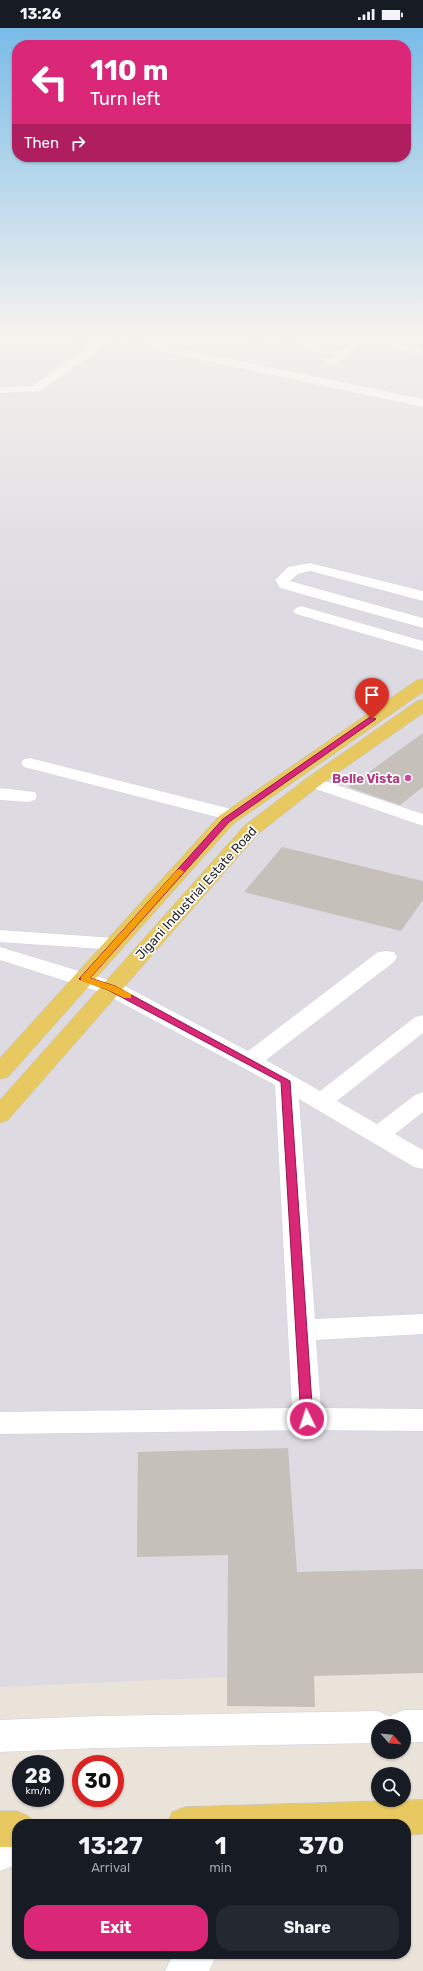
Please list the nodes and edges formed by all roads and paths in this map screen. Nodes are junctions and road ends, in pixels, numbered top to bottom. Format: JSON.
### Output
{"nodes":[{"id":1,"x":423,"y":596,"type":"edge"},
{"id":2,"x":301,"y":611,"type":"dead end"},
{"id":3,"x":423,"y":623,"type":"edge"},
{"id":4,"x":423,"y":646,"type":"edge"},
{"id":5,"x":423,"y":684,"type":"edge"},
{"id":6,"x":423,"y":706,"type":"edge"},
{"id":7,"x":30,"y":763,"type":"dead end"},
{"id":8,"x":313,"y":782,"type":"junction"},
{"id":9,"x":0,"y":794,"type":"edge"},
{"id":10,"x":28,"y":796,"type":"dead end"},
{"id":11,"x":232,"y":816,"type":"junction"},
{"id":12,"x":423,"y":820,"type":"edge"},
{"id":13,"x":0,"y":936,"type":"edge"},
{"id":14,"x":115,"y":944,"type":"junction"},
{"id":15,"x":0,"y":953,"type":"edge"},
{"id":16,"x":386,"y":957,"type":"dead end"},
{"id":17,"x":84,"y":979,"type":"junction"},
{"id":18,"x":112,"y":988,"type":"junction"},
{"id":19,"x":423,"y":1022,"type":"edge"},
{"id":20,"x":250,"y":1061,"type":"junction"},
{"id":21,"x":0,"y":1072,"type":"edge"},
{"id":22,"x":286,"y":1081,"type":"junction"},
{"id":23,"x":423,"y":1100,"type":"edge"},
{"id":24,"x":322,"y":1101,"type":"junction"},
{"id":25,"x":0,"y":1115,"type":"edge"},
{"id":26,"x":380,"y":1135,"type":"junction"},
{"id":27,"x":423,"y":1161,"type":"edge"},
{"id":28,"x":423,"y":1324,"type":"edge"},
{"id":29,"x":302,"y":1330,"type":"junction"},
{"id":30,"x":307,"y":1419,"type":"junction"},
{"id":31,"x":423,"y":1420,"type":"edge"},
{"id":32,"x":0,"y":1422,"type":"edge"},
{"id":33,"x":411,"y":1726,"type":"edge"},
{"id":34,"x":423,"y":1726,"type":"edge"},
{"id":35,"x":371,"y":1727,"type":"edge"},
{"id":36,"x":0,"y":1736,"type":"edge"},
{"id":37,"x":423,"y":1817,"type":"edge"},
{"id":38,"x":379,"y":1819,"type":"edge"},
{"id":39,"x":0,"y":1829,"type":"edge"},
{"id":40,"x":12,"y":1829,"type":"edge"},
{"id":41,"x":12,"y":1839,"type":"edge"},
{"id":42,"x":0,"y":1853,"type":"edge"},
{"id":43,"x":194,"y":1959,"type":"edge"},
{"id":44,"x":184,"y":1971,"type":"edge"}],
"edges":[{"from":1,"to":3,"type":"street"},
{"from":2,"to":4,"type":"street"},
{"from":5,"to":11,"type":"main road","name":"Jigani Industrial Estate Road"},
{"from":6,"to":8,"type":"main road","name":"Jigani Industrial Estate Road"},
{"from":7,"to":11,"type":"street"},
{"from":8,"to":12,"type":"street"},
{"from":8,"to":18,"type":"main road","name":"Jigani Industrial Estate Road"},
{"from":9,"to":10,"type":"street"},
{"from":11,"to":14,"type":"main road","name":"Jigani Industrial Estate Road"},
{"from":13,"to":14,"type":"street"},
{"from":14,"to":17,"type":"main road","name":"Jigani Industrial Estate Road"},
{"from":15,"to":17,"type":"street"},
{"from":16,"to":20,"type":"street"},
{"from":17,"to":18,"type":"street"},
{"from":17,"to":21,"type":"main road","name":"Jigani Industrial Estate Road"},
{"from":18,"to":20,"type":"street"},
{"from":18,"to":25,"type":"main road","name":"Jigani Industrial Estate Road"},
{"from":19,"to":24,"type":"street"},
{"from":20,"to":22,"type":"street"},
{"from":22,"to":24,"type":"street"},
{"from":22,"to":29,"type":"street"},
{"from":23,"to":26,"type":"street"},
{"from":24,"to":26,"type":"street"},
{"from":26,"to":27,"type":"street"},
{"from":28,"to":29,"type":"street"},
{"from":29,"to":30,"type":"street"},
{"from":30,"to":31,"type":"street"},
{"from":30,"to":32,"type":"street"},
{"from":33,"to":34,"type":"street"},
{"from":35,"to":36,"type":"street"},
{"from":37,"to":38,"type":"main road"},
{"from":39,"to":40,"type":"main road"},
{"from":41,"to":42,"type":"street"},
{"from":43,"to":44,"type":"street"}]}
